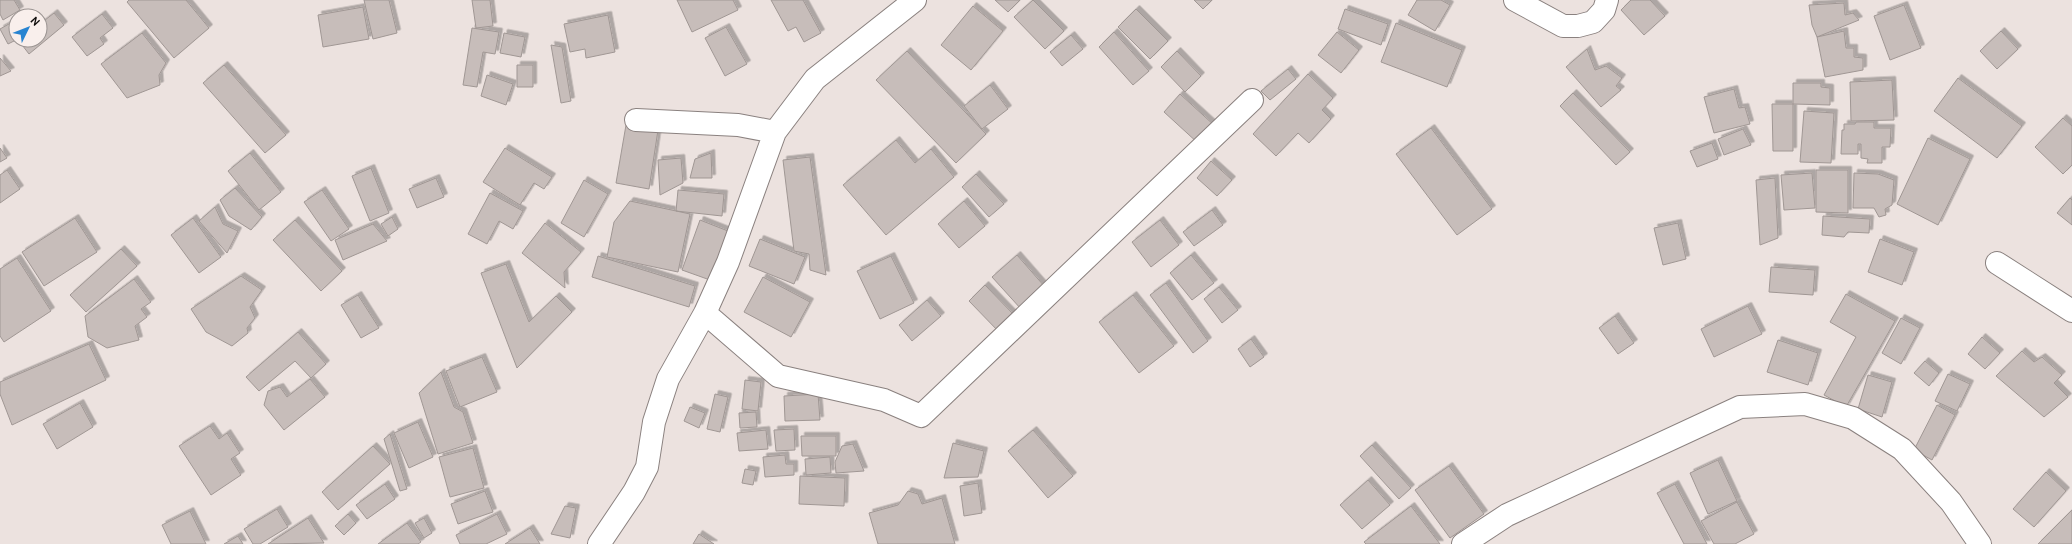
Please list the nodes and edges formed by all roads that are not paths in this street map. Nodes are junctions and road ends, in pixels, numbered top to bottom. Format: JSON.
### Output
{"nodes":[{"id":1,"x":915,"y":0,"type":"edge"},
{"id":2,"x":1515,"y":0,"type":"edge"},
{"id":3,"x":1608,"y":0,"type":"edge"},
{"id":4,"x":1252,"y":100,"type":"dead end"},
{"id":5,"x":636,"y":120,"type":"dead end"},
{"id":6,"x":775,"y":132,"type":"junction"},
{"id":7,"x":1997,"y":262,"type":"dead end"},
{"id":8,"x":2072,"y":311,"type":"edge"},
{"id":9,"x":705,"y":313,"type":"junction"},
{"id":10,"x":599,"y":544,"type":"edge"},
{"id":11,"x":1463,"y":544,"type":"edge"},
{"id":12,"x":1980,"y":544,"type":"edge"}],
"edges":[{"from":1,"to":6,"type":"street"},
{"from":2,"to":3,"type":"street"},
{"from":4,"to":9,"type":"street"},
{"from":5,"to":6,"type":"street"},
{"from":6,"to":9,"type":"street"},
{"from":7,"to":8,"type":"street"},
{"from":9,"to":10,"type":"street"},
{"from":11,"to":12,"type":"street"}]}
